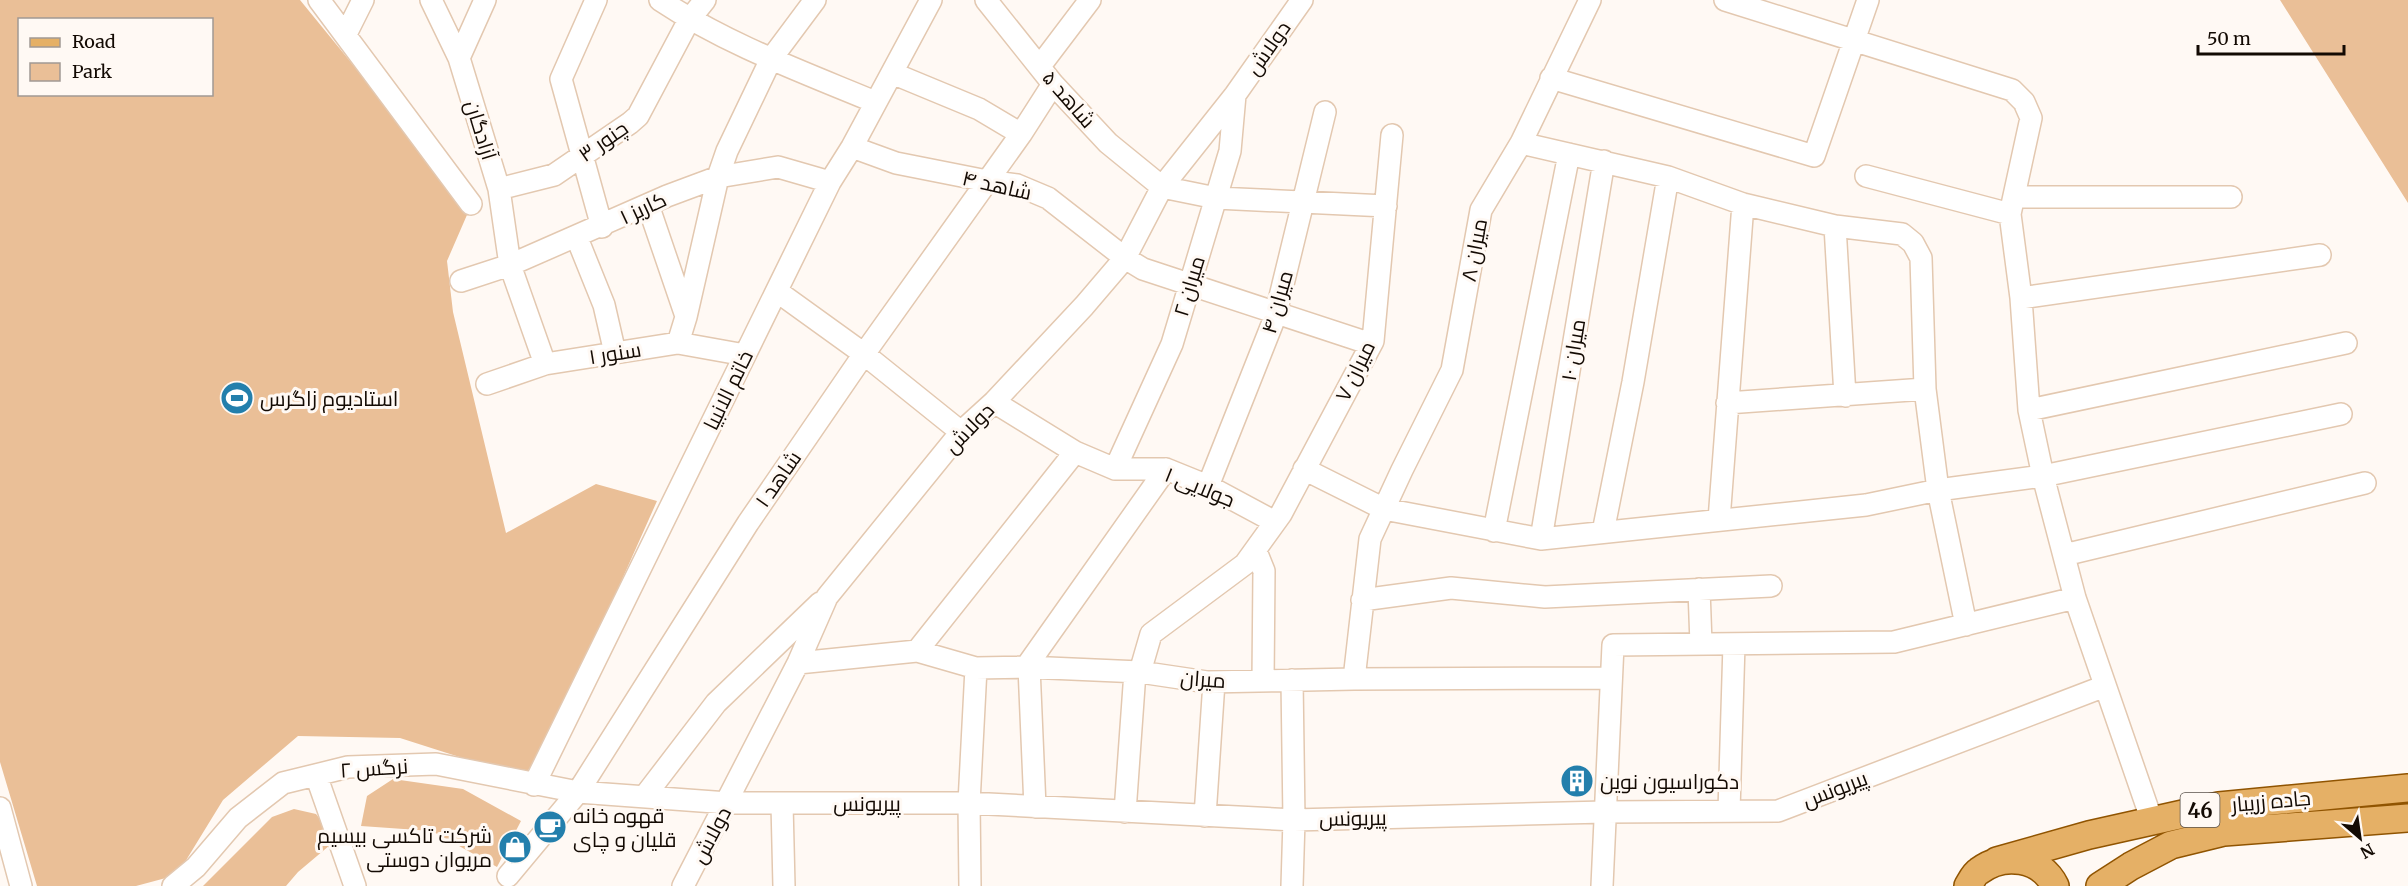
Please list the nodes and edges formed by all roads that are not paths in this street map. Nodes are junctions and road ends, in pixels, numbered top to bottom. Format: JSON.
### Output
{"nodes":[{"id":1,"x":319,"y":0,"type":"edge"},
{"id":2,"x":363,"y":0,"type":"edge"},
{"id":3,"x":431,"y":0,"type":"edge"},
{"id":4,"x":485,"y":0,"type":"edge"},
{"id":5,"x":596,"y":0,"type":"edge"},
{"id":6,"x":660,"y":0,"type":"edge"},
{"id":7,"x":705,"y":0,"type":"edge"},
{"id":8,"x":815,"y":0,"type":"edge"},
{"id":9,"x":931,"y":0,"type":"edge"},
{"id":10,"x":986,"y":0,"type":"edge"},
{"id":11,"x":1090,"y":0,"type":"edge"},
{"id":12,"x":1302,"y":0,"type":"edge"},
{"id":13,"x":1590,"y":0,"type":"edge"},
{"id":14,"x":1725,"y":0,"type":"edge"},
{"id":15,"x":1868,"y":0,"type":"edge"},
{"id":16,"x":689,"y":20,"type":"junction"},
{"id":17,"x":346,"y":34,"type":"junction"},
{"id":18,"x":1853,"y":41,"type":"junction"},
{"id":19,"x":459,"y":57,"type":"junction"},
{"id":20,"x":771,"y":59,"type":"junction"},
{"id":21,"x":1040,"y":66,"type":"junction"},
{"id":22,"x":892,"y":73,"type":"junction"},
{"id":23,"x":1551,"y":78,"type":"junction"},
{"id":24,"x":1053,"y":84,"type":"junction"},
{"id":25,"x":1235,"y":95,"type":"junction"},
{"id":26,"x":876,"y":102,"type":"junction"},
{"id":27,"x":1325,"y":112,"type":"dead end"},
{"id":28,"x":1021,"y":134,"type":"junction"},
{"id":29,"x":1392,"y":135,"type":"dead end"},
{"id":30,"x":1521,"y":143,"type":"junction"},
{"id":31,"x":852,"y":147,"type":"junction"},
{"id":32,"x":1569,"y":154,"type":"junction"},
{"id":33,"x":584,"y":156,"type":"junction"},
{"id":34,"x":1604,"y":161,"type":"junction"},
{"id":35,"x":1866,"y":176,"type":"dead end"},
{"id":36,"x":718,"y":177,"type":"junction"},
{"id":37,"x":1668,"y":177,"type":"junction"},
{"id":38,"x":987,"y":181,"type":"junction"},
{"id":39,"x":830,"y":182,"type":"junction"},
{"id":40,"x":1162,"y":187,"type":"junction"},
{"id":41,"x":500,"y":189,"type":"junction"},
{"id":42,"x":2231,"y":196,"type":"dead end"},
{"id":43,"x":1216,"y":198,"type":"junction"},
{"id":44,"x":1304,"y":201,"type":"junction"},
{"id":45,"x":471,"y":204,"type":"dead end"},
{"id":46,"x":1743,"y":204,"type":"junction"},
{"id":47,"x":648,"y":205,"type":"junction"},
{"id":48,"x":1386,"y":206,"type":"junction"},
{"id":49,"x":2013,"y":206,"type":"junction"},
{"id":50,"x":1835,"y":226,"type":"junction"},
{"id":51,"x":602,"y":227,"type":"junction"},
{"id":52,"x":577,"y":238,"type":"junction"},
{"id":53,"x":2320,"y":255,"type":"dead end"},
{"id":54,"x":1125,"y":258,"type":"junction"},
{"id":55,"x":510,"y":266,"type":"junction"},
{"id":56,"x":461,"y":281,"type":"dead end"},
{"id":57,"x":1190,"y":284,"type":"junction"},
{"id":58,"x":778,"y":292,"type":"junction"},
{"id":59,"x":2021,"y":298,"type":"junction"},
{"id":60,"x":1276,"y":314,"type":"junction"},
{"id":61,"x":686,"y":317,"type":"junction"},
{"id":62,"x":678,"y":343,"type":"junction"},
{"id":63,"x":2346,"y":343,"type":"dead end"},
{"id":64,"x":1371,"y":344,"type":"junction"},
{"id":65,"x":615,"y":353,"type":"junction"},
{"id":66,"x":864,"y":354,"type":"junction"},
{"id":67,"x":745,"y":355,"type":"junction"},
{"id":68,"x":545,"y":364,"type":"junction"},
{"id":69,"x":487,"y":384,"type":"dead end"},
{"id":70,"x":1925,"y":389,"type":"junction"},
{"id":71,"x":1845,"y":396,"type":"junction"},
{"id":72,"x":994,"y":402,"type":"junction"},
{"id":73,"x":1727,"y":403,"type":"junction"},
{"id":74,"x":2029,"y":410,"type":"junction"},
{"id":75,"x":2341,"y":414,"type":"dead end"},
{"id":76,"x":962,"y":432,"type":"junction"},
{"id":77,"x":1076,"y":452,"type":"junction"},
{"id":78,"x":1115,"y":469,"type":"junction"},
{"id":79,"x":1166,"y":469,"type":"junction"},
{"id":80,"x":1305,"y":469,"type":"junction"},
{"id":81,"x":2043,"y":476,"type":"junction"},
{"id":82,"x":2365,"y":483,"type":"dead end"},
{"id":83,"x":1208,"y":486,"type":"junction"},
{"id":84,"x":1938,"y":490,"type":"junction"},
{"id":85,"x":1384,"y":509,"type":"junction"},
{"id":86,"x":1719,"y":520,"type":"junction"},
{"id":87,"x":1275,"y":522,"type":"junction"},
{"id":88,"x":1494,"y":531,"type":"junction"},
{"id":89,"x":1603,"y":532,"type":"junction"},
{"id":90,"x":1541,"y":539,"type":"junction"},
{"id":91,"x":1256,"y":551,"type":"junction"},
{"id":92,"x":2064,"y":555,"type":"junction"},
{"id":93,"x":1771,"y":586,"type":"dead end"},
{"id":94,"x":1699,"y":589,"type":"junction"},
{"id":95,"x":827,"y":597,"type":"junction"},
{"id":96,"x":2075,"y":598,"type":"junction"},
{"id":97,"x":1362,"y":600,"type":"junction"},
{"id":98,"x":1966,"y":625,"type":"junction"},
{"id":99,"x":1701,"y":644,"type":"junction"},
{"id":100,"x":1734,"y":644,"type":"junction"},
{"id":101,"x":917,"y":651,"type":"junction"},
{"id":102,"x":798,"y":663,"type":"junction"},
{"id":103,"x":1027,"y":667,"type":"junction"},
{"id":104,"x":976,"y":668,"type":"junction"},
{"id":105,"x":1137,"y":672,"type":"junction"},
{"id":106,"x":1611,"y":678,"type":"junction"},
{"id":107,"x":1354,"y":679,"type":"junction"},
{"id":108,"x":1292,"y":680,"type":"junction"},
{"id":109,"x":1263,"y":681,"type":"junction"},
{"id":110,"x":1214,"y":682,"type":"junction"},
{"id":111,"x":2105,"y":686,"type":"junction"},
{"id":112,"x":316,"y":775,"type":"junction"},
{"id":113,"x":534,"y":785,"type":"junction"},
{"id":114,"x":2408,"y":788,"type":"edge"},
{"id":115,"x":578,"y":792,"type":"junction"},
{"id":116,"x":644,"y":797,"type":"junction"},
{"id":117,"x":728,"y":803,"type":"junction"},
{"id":118,"x":969,"y":803,"type":"junction"},
{"id":119,"x":782,"y":804,"type":"junction"},
{"id":120,"x":1035,"y":807,"type":"junction"},
{"id":121,"x":0,"y":808,"type":"edge"},
{"id":122,"x":1729,"y":811,"type":"junction"},
{"id":123,"x":1125,"y":812,"type":"junction"},
{"id":124,"x":1604,"y":812,"type":"junction"},
{"id":125,"x":1205,"y":816,"type":"junction"},
{"id":126,"x":2408,"y":818,"type":"edge"},
{"id":127,"x":1294,"y":820,"type":"junction"},
{"id":128,"x":2152,"y":821,"type":"junction"},
{"id":129,"x":508,"y":876,"type":"dead end"},
{"id":130,"x":1975,"y":876,"type":"edge"},
{"id":131,"x":21,"y":886,"type":"edge"},
{"id":132,"x":173,"y":886,"type":"edge"},
{"id":133,"x":355,"y":886,"type":"edge"},
{"id":134,"x":683,"y":886,"type":"edge"},
{"id":135,"x":784,"y":886,"type":"edge"},
{"id":136,"x":970,"y":886,"type":"edge"},
{"id":137,"x":1292,"y":886,"type":"edge"},
{"id":138,"x":1602,"y":886,"type":"edge"},
{"id":139,"x":2055,"y":886,"type":"edge"},
{"id":140,"x":2100,"y":886,"type":"edge"}],
"edges":[{"from":1,"to":17,"type":"street"},
{"from":2,"to":17,"type":"street"},
{"from":3,"to":19,"type":"street","name":"آزادگان"},
{"from":4,"to":19,"type":"street"},
{"from":5,"to":33,"type":"street"},
{"from":6,"to":16,"type":"street"},
{"from":7,"to":16,"type":"street","name":"چنور ۳"},
{"from":8,"to":20,"type":"street"},
{"from":9,"to":22,"type":"street","name":"خاتم الانبیا"},
{"from":10,"to":21,"type":"street","name":"شاهد ۵"},
{"from":11,"to":21,"type":"street"},
{"from":12,"to":25,"type":"street","name":"دولاش"},
{"from":13,"to":23,"type":"street","name":"میران ۸"},
{"from":14,"to":18,"type":"street"},
{"from":15,"to":18,"type":"street"},
{"from":16,"to":20,"type":"street"},
{"from":16,"to":33,"type":"street","name":"چنور ۳"},
{"from":17,"to":45,"type":"street"},
{"from":18,"to":23,"type":"street"},
{"from":18,"to":49,"type":"street"},
{"from":19,"to":41,"type":"street","name":"آزادگان"},
{"from":20,"to":26,"type":"street"},
{"from":20,"to":36,"type":"street"},
{"from":21,"to":24,"type":"street","name":"شاهد ۵"},
{"from":22,"to":26,"type":"street","name":"خاتم الانبیا"},
{"from":22,"to":28,"type":"street"},
{"from":23,"to":30,"type":"street","name":"میران ۸"},
{"from":24,"to":28,"type":"street","name":"شاهد ۱"},
{"from":24,"to":40,"type":"street","name":"شاهد ۵"},
{"from":25,"to":40,"type":"street","name":"دولاش"},
{"from":25,"to":43,"type":"street","name":"میران ۲"},
{"from":26,"to":31,"type":"street","name":"خاتم الانبیا"},
{"from":27,"to":44,"type":"street","name":"میران ۴"},
{"from":28,"to":38,"type":"street","name":"شاهد ۱"},
{"from":29,"to":48,"type":"street","name":"میران ۷"},
{"from":30,"to":32,"type":"street"},
{"from":30,"to":85,"type":"street","name":"میران ۸"},
{"from":31,"to":38,"type":"street","name":"شاهد ۴"},
{"from":31,"to":39,"type":"street","name":"خاتم الانبیا"},
{"from":32,"to":34,"type":"street"},
{"from":32,"to":88,"type":"street"},
{"from":33,"to":41,"type":"street","name":"چنور ۳"},
{"from":33,"to":51,"type":"street"},
{"from":34,"to":37,"type":"street"},
{"from":34,"to":90,"type":"street","name":"میران ۱۰"},
{"from":35,"to":49,"type":"street"},
{"from":36,"to":39,"type":"street","name":"کاریز ۱"},
{"from":36,"to":47,"type":"street","name":"کاریز ۱"},
{"from":36,"to":61,"type":"street"},
{"from":37,"to":46,"type":"street"},
{"from":37,"to":89,"type":"street"},
{"from":38,"to":54,"type":"street","name":"شاهد ۴"},
{"from":38,"to":66,"type":"street","name":"شاهد ۱"},
{"from":39,"to":58,"type":"street","name":"خاتم الانبیا"},
{"from":40,"to":43,"type":"street"},
{"from":40,"to":54,"type":"street","name":"دولاش"},
{"from":41,"to":55,"type":"street","name":"آزادگان"},
{"from":42,"to":49,"type":"street"},
{"from":43,"to":44,"type":"street"},
{"from":43,"to":57,"type":"street","name":"میران ۲"},
{"from":44,"to":48,"type":"street"},
{"from":44,"to":60,"type":"street","name":"میران ۴"},
{"from":46,"to":50,"type":"street"},
{"from":46,"to":73,"type":"street"},
{"from":47,"to":51,"type":"street","name":"کاریز ۱"},
{"from":47,"to":61,"type":"street"},
{"from":48,"to":64,"type":"street","name":"میران ۷"},
{"from":49,"to":59,"type":"street"},
{"from":50,"to":70,"type":"street"},
{"from":50,"to":71,"type":"street"},
{"from":51,"to":52,"type":"street","name":"کاریز ۱"},
{"from":52,"to":55,"type":"street","name":"کاریز ۱"},
{"from":52,"to":65,"type":"street"},
{"from":53,"to":59,"type":"street"},
{"from":54,"to":57,"type":"street","name":"شاهد ۴"},
{"from":54,"to":72,"type":"street","name":"دولاش"},
{"from":55,"to":56,"type":"street","name":"کاریز ۱"},
{"from":55,"to":68,"type":"street","name":"آزادگان"},
{"from":57,"to":60,"type":"street","name":"شاهد ۴"},
{"from":57,"to":78,"type":"street","name":"میران ۲"},
{"from":58,"to":66,"type":"street"},
{"from":58,"to":67,"type":"street","name":"خاتم الانبیا"},
{"from":59,"to":74,"type":"street"},
{"from":60,"to":64,"type":"street","name":"شاهد ۴"},
{"from":60,"to":83,"type":"street","name":"میران ۴"},
{"from":61,"to":62,"type":"street"},
{"from":62,"to":65,"type":"street","name":"سنور ۱"},
{"from":62,"to":67,"type":"street","name":"سنور ۱"},
{"from":63,"to":74,"type":"street"},
{"from":64,"to":80,"type":"street","name":"میران ۷"},
{"from":65,"to":68,"type":"street","name":"سنور ۱"},
{"from":66,"to":76,"type":"street"},
{"from":66,"to":115,"type":"street","name":"شاهد ۱"},
{"from":67,"to":113,"type":"street","name":"خاتم الانبیا"},
{"from":68,"to":69,"type":"street","name":"سنور ۱"},
{"from":70,"to":71,"type":"street"},
{"from":70,"to":84,"type":"street"},
{"from":71,"to":73,"type":"street"},
{"from":72,"to":76,"type":"street","name":"دولاش"},
{"from":72,"to":77,"type":"street","name":"جولایی ۱"},
{"from":73,"to":86,"type":"street"},
{"from":74,"to":81,"type":"street"},
{"from":75,"to":81,"type":"street"},
{"from":76,"to":95,"type":"street","name":"دولاش"},
{"from":77,"to":78,"type":"street","name":"جولایی ۱"},
{"from":77,"to":101,"type":"street"},
{"from":78,"to":79,"type":"street","name":"جولایی ۱"},
{"from":79,"to":83,"type":"street","name":"جولایی ۱"},
{"from":79,"to":103,"type":"street"},
{"from":80,"to":85,"type":"street"},
{"from":80,"to":87,"type":"street","name":"میران ۷"},
{"from":81,"to":84,"type":"street"},
{"from":81,"to":92,"type":"street"},
{"from":82,"to":92,"type":"street"},
{"from":83,"to":87,"type":"street","name":"جولایی ۱"},
{"from":84,"to":86,"type":"street"},
{"from":84,"to":98,"type":"street"},
{"from":85,"to":88,"type":"street"},
{"from":85,"to":97,"type":"street","name":"میران ۸"},
{"from":86,"to":89,"type":"street"},
{"from":87,"to":91,"type":"street","name":"میران ۷"},
{"from":88,"to":90,"type":"street"},
{"from":89,"to":90,"type":"street"},
{"from":91,"to":105,"type":"street","name":"میران ۷"},
{"from":91,"to":109,"type":"street"},
{"from":92,"to":96,"type":"street"},
{"from":93,"to":94,"type":"street"},
{"from":94,"to":97,"type":"street"},
{"from":94,"to":99,"type":"street"},
{"from":95,"to":102,"type":"street","name":"دولاش"},
{"from":95,"to":116,"type":"street"},
{"from":96,"to":98,"type":"street"},
{"from":96,"to":111,"type":"street"},
{"from":97,"to":107,"type":"street","name":"میران ۸"},
{"from":98,"to":100,"type":"street"},
{"from":99,"to":100,"type":"street"},
{"from":99,"to":106,"type":"street"},
{"from":100,"to":122,"type":"street"},
{"from":101,"to":102,"type":"street","name":"میران"},
{"from":101,"to":104,"type":"street","name":"میران"},
{"from":102,"to":117,"type":"street","name":"دولاش"},
{"from":103,"to":104,"type":"street","name":"میران"},
{"from":103,"to":105,"type":"street","name":"میران"},
{"from":103,"to":120,"type":"street"},
{"from":104,"to":118,"type":"street"},
{"from":105,"to":110,"type":"street","name":"میران"},
{"from":105,"to":123,"type":"street","name":"میران ۷"},
{"from":106,"to":107,"type":"street","name":"میران"},
{"from":106,"to":124,"type":"street"},
{"from":107,"to":108,"type":"street","name":"میران"},
{"from":108,"to":109,"type":"street","name":"میران"},
{"from":108,"to":127,"type":"street"},
{"from":109,"to":110,"type":"street","name":"میران"},
{"from":110,"to":125,"type":"street"},
{"from":111,"to":122,"type":"street","name":"پیریونس"},
{"from":111,"to":128,"type":"street"},
{"from":112,"to":113,"type":"street","name":"نرگس ۲"},
{"from":112,"to":132,"type":"street","name":"نرگس ۲"},
{"from":112,"to":133,"type":"street"},
{"from":113,"to":115,"type":"street","name":"نرگس ۲"},
{"from":114,"to":128,"type":"main road","name":"جاده زریبار","number":"46"},
{"from":115,"to":116,"type":"street","name":"پیریونس"},
{"from":115,"to":129,"type":"street","name":"شاهد ۱"},
{"from":116,"to":117,"type":"street","name":"پیریونس"},
{"from":117,"to":119,"type":"street","name":"پیریونس"},
{"from":117,"to":134,"type":"street","name":"دولاش"},
{"from":118,"to":119,"type":"street","name":"پیریونس"},
{"from":118,"to":120,"type":"street","name":"پیریونس"},
{"from":118,"to":136,"type":"street"},
{"from":119,"to":135,"type":"street"},
{"from":120,"to":123,"type":"street","name":"پیریونس"},
{"from":121,"to":131,"type":"street"},
{"from":122,"to":124,"type":"street","name":"پیریونس"},
{"from":123,"to":125,"type":"street","name":"پیریونس"},
{"from":124,"to":127,"type":"street","name":"پیریونس"},
{"from":124,"to":138,"type":"street"},
{"from":125,"to":127,"type":"street","name":"پیریونس"},
{"from":126,"to":140,"type":"main road","name":"جاده زریبار","number":"46"},
{"from":127,"to":137,"type":"street"},
{"from":128,"to":130,"type":"main road","name":"جاده زریبار","number":"46"},
{"from":130,"to":139,"type":"main road","number":"46"}]}
